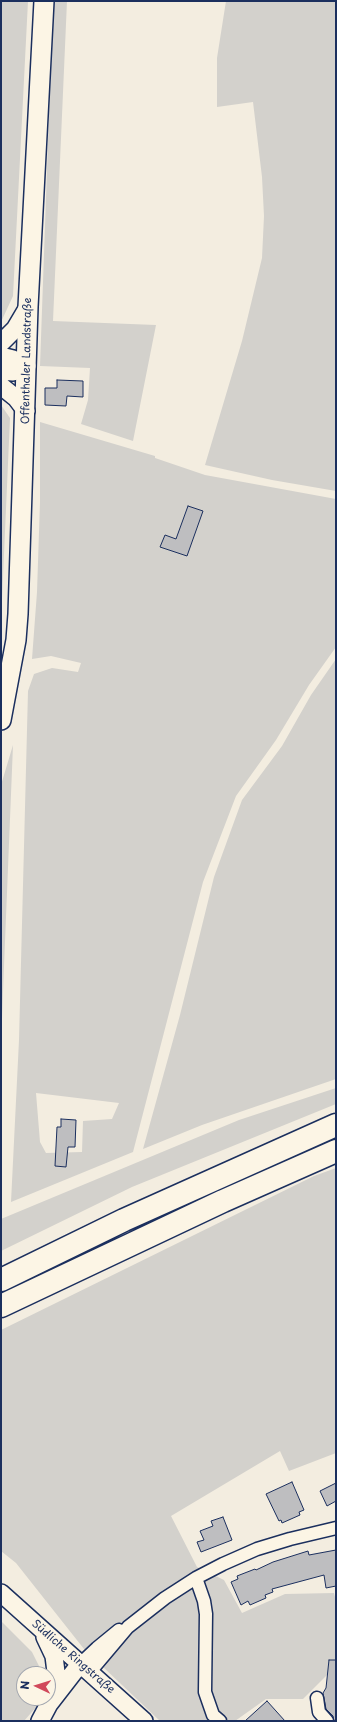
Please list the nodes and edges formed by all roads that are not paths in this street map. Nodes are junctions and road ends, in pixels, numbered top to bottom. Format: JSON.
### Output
{"nodes":[{"id":1,"x":44,"y":1,"type":"edge"},
{"id":2,"x":28,"y":307,"type":"junction"},
{"id":3,"x":1,"y":343,"type":"edge"},
{"id":4,"x":1,"y":356,"type":"edge"},
{"id":5,"x":26,"y":366,"type":"junction"},
{"id":6,"x":1,"y":371,"type":"edge"},
{"id":7,"x":1,"y":386,"type":"edge"},
{"id":8,"x":26,"y":411,"type":"junction"},
{"id":9,"x":1,"y":720,"type":"edge"},
{"id":10,"x":336,"y":1125,"type":"edge"},
{"id":11,"x":336,"y":1151,"type":"edge"},
{"id":12,"x":1,"y":1280,"type":"edge"},
{"id":13,"x":1,"y":1306,"type":"edge"},
{"id":14,"x":336,"y":1528,"type":"edge"},
{"id":15,"x":196,"y":1578,"type":"junction"},
{"id":16,"x":1,"y":1593,"type":"edge"},
{"id":17,"x":42,"y":1631,"type":"junction"},
{"id":18,"x":55,"y":1666,"type":"edge"},
{"id":19,"x":85,"y":1668,"type":"junction"},
{"id":20,"x":56,"y":1697,"type":"edge"},
{"id":21,"x":316,"y":1698,"type":"dead end"},
{"id":22,"x":48,"y":1706,"type":"edge"},
{"id":23,"x":40,"y":1721,"type":"edge"},
{"id":24,"x":43,"y":1721,"type":"edge"},
{"id":25,"x":144,"y":1721,"type":"edge"},
{"id":26,"x":220,"y":1721,"type":"edge"},
{"id":27,"x":327,"y":1721,"type":"edge"}],
"edges":[{"from":1,"to":2,"type":"main road","name":"Offenthaler Landstraße"},
{"from":2,"to":3,"type":"street"},
{"from":2,"to":5,"type":"main road","name":"Offenthaler Landstraße"},
{"from":4,"to":5,"type":"street"},
{"from":5,"to":6,"type":"street"},
{"from":5,"to":8,"type":"main road","name":"Offenthaler Landstraße"},
{"from":7,"to":8,"type":"street"},
{"from":8,"to":9,"type":"main road","name":"Offenthaler Landstraße"},
{"from":10,"to":12,"type":"highway"},
{"from":11,"to":13,"type":"highway"},
{"from":14,"to":15,"type":"street"},
{"from":15,"to":19,"type":"street"},
{"from":15,"to":26,"type":"street"},
{"from":16,"to":17,"type":"street","name":"Südliche Ringstraße"},
{"from":17,"to":18,"type":"street"},
{"from":17,"to":19,"type":"street","name":"Südliche Ringstraße"},
{"from":19,"to":20,"type":"street"},
{"from":19,"to":24,"type":"street"},
{"from":19,"to":25,"type":"street","name":"Südliche Ringstraße"},
{"from":21,"to":27,"type":"street"},
{"from":22,"to":23,"type":"street"}]}
